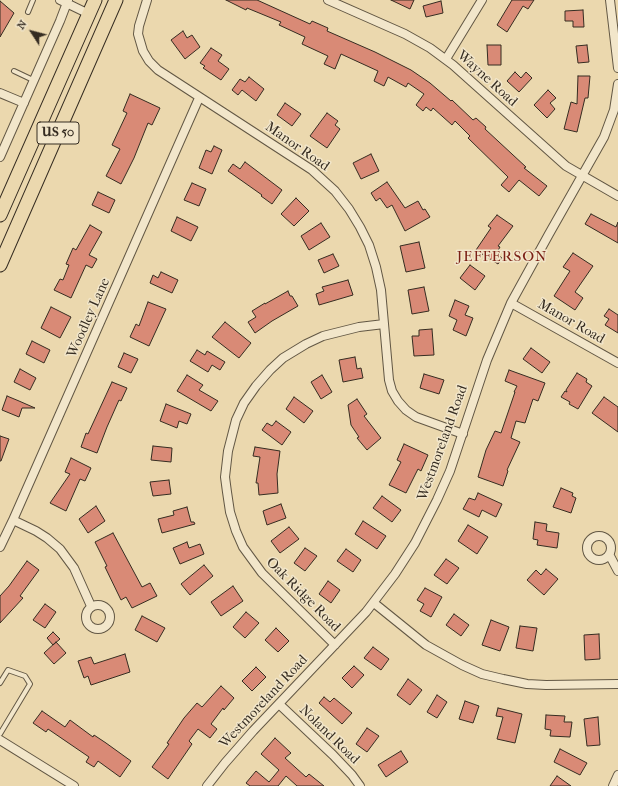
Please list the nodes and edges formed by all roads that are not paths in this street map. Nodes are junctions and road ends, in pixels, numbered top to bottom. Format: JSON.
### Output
{"nodes":[{"id":1,"x":33,"y":0,"type":"edge"},
{"id":2,"x":95,"y":0,"type":"edge"},
{"id":3,"x":116,"y":0,"type":"edge"},
{"id":4,"x":147,"y":0,"type":"edge"},
{"id":5,"x":328,"y":0,"type":"edge"},
{"id":6,"x":482,"y":0,"type":"edge"},
{"id":7,"x":610,"y":0,"type":"edge"},
{"id":8,"x":65,"y":1,"type":"edge"},
{"id":9,"x":28,"y":12,"type":"dead end"},
{"id":10,"x":89,"y":14,"type":"junction"},
{"id":11,"x":94,"y":50,"type":"junction"},
{"id":12,"x":446,"y":59,"type":"junction"},
{"id":13,"x":618,"y":68,"type":"edge"},
{"id":14,"x":14,"y":71,"type":"dead end"},
{"id":15,"x":34,"y":80,"type":"junction"},
{"id":16,"x":618,"y":84,"type":"edge"},
{"id":17,"x":0,"y":92,"type":"edge"},
{"id":18,"x":199,"y":98,"type":"junction"},
{"id":19,"x":24,"y":103,"type":"junction"},
{"id":20,"x":0,"y":158,"type":"edge"},
{"id":21,"x":583,"y":176,"type":"junction"},
{"id":22,"x":618,"y":196,"type":"edge"},
{"id":23,"x":0,"y":215,"type":"edge"},
{"id":24,"x":0,"y":265,"type":"edge"},
{"id":25,"x":511,"y":303,"type":"junction"},
{"id":26,"x":384,"y":324,"type":"junction"},
{"id":27,"x":618,"y":363,"type":"edge"},
{"id":28,"x":463,"y":434,"type":"junction"},
{"id":29,"x":13,"y":520,"type":"junction"},
{"id":30,"x":0,"y":547,"type":"edge"},
{"id":31,"x":610,"y":556,"type":"dead end"},
{"id":32,"x":618,"y":571,"type":"edge"},
{"id":33,"x":374,"y":603,"type":"junction"},
{"id":34,"x":91,"y":606,"type":"dead end"},
{"id":35,"x":335,"y":645,"type":"junction"},
{"id":36,"x":0,"y":683,"type":"edge"},
{"id":37,"x":618,"y":684,"type":"edge"},
{"id":38,"x":279,"y":704,"type":"junction"},
{"id":39,"x":0,"y":734,"type":"edge"},
{"id":40,"x":0,"y":740,"type":"edge"},
{"id":41,"x":618,"y":775,"type":"edge"},
{"id":42,"x":74,"y":786,"type":"edge"},
{"id":43,"x":207,"y":786,"type":"edge"},
{"id":44,"x":360,"y":786,"type":"edge"},
{"id":45,"x":613,"y":786,"type":"edge"}],
"edges":[{"from":1,"to":9,"type":"lane"},
{"from":2,"to":10,"type":"highway","number":"US 50"},
{"from":3,"to":11,"type":"highway","number":"US 50"},
{"from":4,"to":18,"type":"street","name":"Manor Road"},
{"from":5,"to":12,"type":"street","name":"Wayne Road"},
{"from":6,"to":12,"type":"street"},
{"from":7,"to":13,"type":"street"},
{"from":8,"to":10,"type":"street"},
{"from":8,"to":15,"type":"street"},
{"from":10,"to":11,"type":"highway"},
{"from":10,"to":23,"type":"highway","number":"US 50"},
{"from":11,"to":24,"type":"highway","number":"US 50"},
{"from":12,"to":21,"type":"street","name":"Wayne Road"},
{"from":14,"to":15,"type":"lane"},
{"from":15,"to":19,"type":"street"},
{"from":16,"to":21,"type":"street","name":"Westmoreland Road"},
{"from":17,"to":19,"type":"street"},
{"from":18,"to":26,"type":"street","name":"Manor Road"},
{"from":18,"to":29,"type":"street","name":"Woodley Lane"},
{"from":19,"to":20,"type":"street"},
{"from":21,"to":22,"type":"street","name":"Wayne Road"},
{"from":21,"to":25,"type":"street","name":"Westmoreland Road"},
{"from":25,"to":27,"type":"street","name":"Manor Road"},
{"from":25,"to":28,"type":"street","name":"Westmoreland Road"},
{"from":26,"to":28,"type":"street","name":"Manor Road"},
{"from":26,"to":35,"type":"street","name":"Oak Ridge Road"},
{"from":28,"to":33,"type":"street","name":"Westmoreland Road"},
{"from":29,"to":30,"type":"street","name":"Woodley Lane"},
{"from":29,"to":34,"type":"street"},
{"from":31,"to":32,"type":"street"},
{"from":33,"to":35,"type":"street","name":"Westmoreland Road"},
{"from":33,"to":37,"type":"street"},
{"from":35,"to":38,"type":"street","name":"Westmoreland Road"},
{"from":36,"to":39,"type":"lane"},
{"from":38,"to":43,"type":"street","name":"Westmoreland Road"},
{"from":38,"to":44,"type":"street","name":"Noland Road"},
{"from":40,"to":42,"type":"street"},
{"from":41,"to":45,"type":"street"}]}
